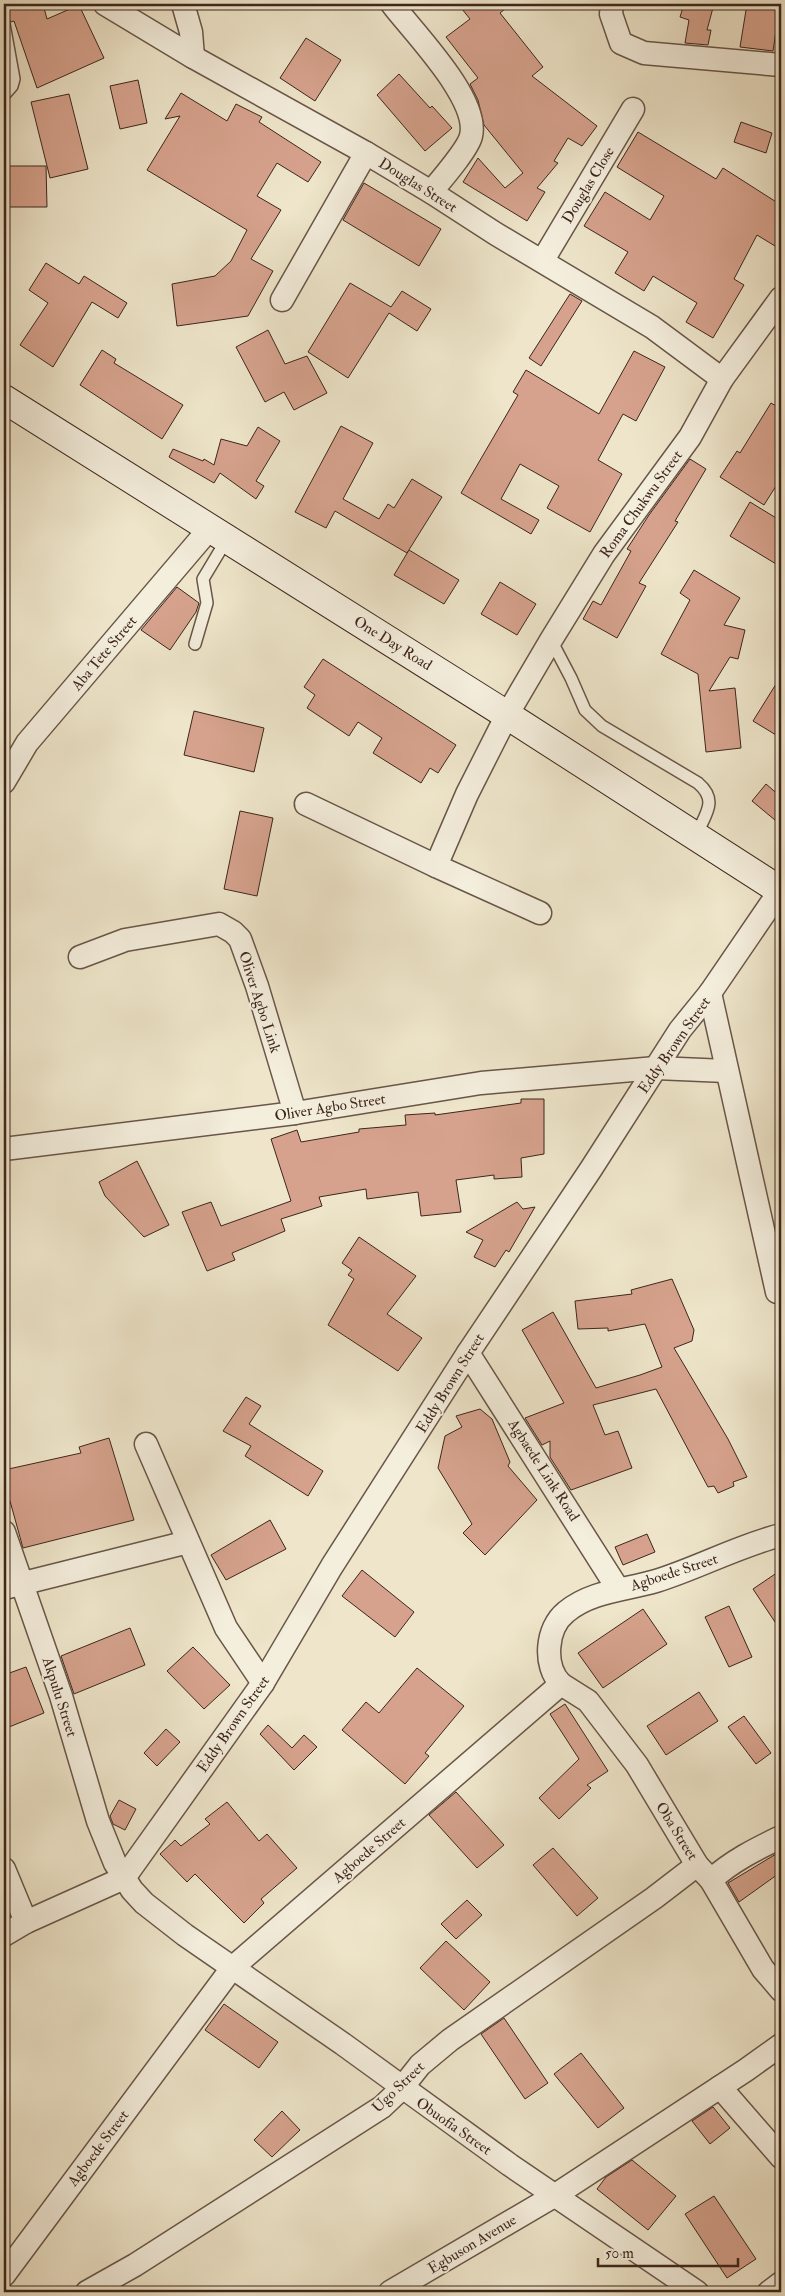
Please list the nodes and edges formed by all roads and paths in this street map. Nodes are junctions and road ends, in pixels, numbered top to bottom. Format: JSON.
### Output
{"nodes":[{"id":1,"x":105,"y":4,"type":"edge"},
{"id":2,"x":183,"y":4,"type":"edge"},
{"id":3,"x":392,"y":4,"type":"edge"},
{"id":4,"x":612,"y":4,"type":"edge"},
{"id":5,"x":4,"y":24,"type":"edge"},
{"id":6,"x":193,"y":57,"type":"junction"},
{"id":7,"x":781,"y":66,"type":"edge"},
{"id":8,"x":4,"y":95,"type":"edge"},
{"id":9,"x":633,"y":109,"type":"dead end"},
{"id":10,"x":366,"y":153,"type":"junction"},
{"id":11,"x":432,"y":192,"type":"junction"},
{"id":12,"x":542,"y":260,"type":"junction"},
{"id":13,"x":781,"y":298,"type":"edge"},
{"id":14,"x":282,"y":300,"type":"dead end"},
{"id":15,"x":722,"y":379,"type":"junction"},
{"id":16,"x":4,"y":399,"type":"edge"},
{"id":17,"x":218,"y":534,"type":"junction"},
{"id":18,"x":550,"y":640,"type":"junction"},
{"id":19,"x":195,"y":644,"type":"dead end"},
{"id":20,"x":507,"y":715,"type":"junction"},
{"id":21,"x":4,"y":782,"type":"edge"},
{"id":22,"x":306,"y":804,"type":"dead end"},
{"id":23,"x":696,"y":836,"type":"junction"},
{"id":24,"x":436,"y":866,"type":"junction"},
{"id":25,"x":781,"y":890,"type":"edge"},
{"id":26,"x":540,"y":913,"type":"dead end"},
{"id":27,"x":80,"y":958,"type":"dead end"},
{"id":28,"x":710,"y":993,"type":"junction"},
{"id":29,"x":656,"y":1068,"type":"junction"},
{"id":30,"x":726,"y":1071,"type":"junction"},
{"id":31,"x":295,"y":1113,"type":"junction"},
{"id":32,"x":4,"y":1149,"type":"edge"},
{"id":33,"x":776,"y":1292,"type":"dead end"},
{"id":34,"x":468,"y":1353,"type":"junction"},
{"id":35,"x":146,"y":1444,"type":"dead end"},
{"id":36,"x":4,"y":1532,"type":"edge"},
{"id":37,"x":781,"y":1534,"type":"edge"},
{"id":38,"x":188,"y":1542,"type":"junction"},
{"id":39,"x":12,"y":1586,"type":"edge"},
{"id":40,"x":618,"y":1589,"type":"junction"},
{"id":41,"x":263,"y":1683,"type":"junction"},
{"id":42,"x":561,"y":1684,"type":"junction"},
{"id":43,"x":781,"y":1837,"type":"edge"},
{"id":44,"x":4,"y":1869,"type":"edge"},
{"id":45,"x":119,"y":1870,"type":"junction"},
{"id":46,"x":704,"y":1872,"type":"junction"},
{"id":47,"x":26,"y":1922,"type":"junction"},
{"id":48,"x":4,"y":1935,"type":"edge"},
{"id":49,"x":232,"y":1968,"type":"junction"},
{"id":50,"x":781,"y":1990,"type":"edge"},
{"id":51,"x":781,"y":2045,"type":"edge"},
{"id":52,"x":720,"y":2087,"type":"junction"},
{"id":53,"x":401,"y":2089,"type":"junction"},
{"id":54,"x":781,"y":2156,"type":"edge"},
{"id":55,"x":554,"y":2196,"type":"junction"},
{"id":56,"x":4,"y":2275,"type":"edge"},
{"id":57,"x":781,"y":2283,"type":"edge"},
{"id":58,"x":88,"y":2292,"type":"edge"},
{"id":59,"x":390,"y":2292,"type":"edge"},
{"id":60,"x":697,"y":2292,"type":"edge"},
{"id":61,"x":769,"y":2292,"type":"edge"}],
"edges":[{"from":1,"to":6,"type":"street","name":"Douglas Street"},
{"from":2,"to":6,"type":"street"},
{"from":3,"to":11,"type":"street"},
{"from":4,"to":7,"type":"street"},
{"from":5,"to":8,"type":"lane"},
{"from":6,"to":10,"type":"street","name":"Douglas Street"},
{"from":9,"to":12,"type":"street","name":"Douglas Close"},
{"from":10,"to":11,"type":"street","name":"Douglas Street"},
{"from":10,"to":14,"type":"street"},
{"from":11,"to":12,"type":"street","name":"Douglas Street"},
{"from":12,"to":15,"type":"street","name":"Douglas Street"},
{"from":13,"to":15,"type":"street","name":"Roma Chukwu Street"},
{"from":15,"to":18,"type":"street","name":"Roma Chukwu Street"},
{"from":16,"to":17,"type":"main road","name":"One Day Road"},
{"from":17,"to":19,"type":"lane"},
{"from":17,"to":20,"type":"main road","name":"One Day Road"},
{"from":17,"to":21,"type":"street","name":"Aba Tete Street"},
{"from":18,"to":20,"type":"street","name":"Roma Chukwu Street"},
{"from":18,"to":23,"type":"lane"},
{"from":20,"to":23,"type":"main road","name":"One Day Road"},
{"from":20,"to":24,"type":"street","name":"Roma Chukwu Street"},
{"from":22,"to":24,"type":"street"},
{"from":23,"to":25,"type":"main road","name":"One Day Road"},
{"from":24,"to":26,"type":"street"},
{"from":25,"to":28,"type":"street","name":"Eddy Brown Street"},
{"from":27,"to":31,"type":"street","name":"Oliver Agbo Link"},
{"from":28,"to":29,"type":"street","name":"Eddy Brown Street"},
{"from":28,"to":30,"type":"street"},
{"from":29,"to":30,"type":"street","name":"Oliver Agbo Street"},
{"from":29,"to":31,"type":"street","name":"Oliver Agbo Street"},
{"from":29,"to":34,"type":"street","name":"Eddy Brown Street"},
{"from":30,"to":33,"type":"street"},
{"from":31,"to":32,"type":"street","name":"Oliver Agbo Street"},
{"from":34,"to":40,"type":"street","name":"Agbaede Link Road"},
{"from":34,"to":41,"type":"street","name":"Eddy Brown Street"},
{"from":35,"to":38,"type":"street"},
{"from":36,"to":39,"type":"street","name":"Akpulu Street"},
{"from":37,"to":40,"type":"street","name":"Agboede Street"},
{"from":38,"to":39,"type":"street"},
{"from":38,"to":41,"type":"street"},
{"from":39,"to":45,"type":"street","name":"Akpulu Street"},
{"from":40,"to":42,"type":"street","name":"Agboede Street"},
{"from":41,"to":45,"type":"street","name":"Eddy Brown Street"},
{"from":42,"to":46,"type":"street","name":"Oba Street"},
{"from":42,"to":49,"type":"street","name":"Agboede Street"},
{"from":43,"to":46,"type":"street","name":"Ugo Street"},
{"from":44,"to":47,"type":"street"},
{"from":45,"to":47,"type":"street"},
{"from":45,"to":49,"type":"street","name":"Obuofia Street"},
{"from":46,"to":50,"type":"street","name":"Oba Street"},
{"from":46,"to":53,"type":"street","name":"Ugo Street"},
{"from":47,"to":48,"type":"street"},
{"from":49,"to":53,"type":"street","name":"Obuofia Street"},
{"from":49,"to":56,"type":"street","name":"Agboede Street"},
{"from":51,"to":52,"type":"street"},
{"from":52,"to":54,"type":"street"},
{"from":52,"to":55,"type":"street"},
{"from":53,"to":55,"type":"street","name":"Obuofia Street"},
{"from":53,"to":58,"type":"street","name":"Ugo Street"},
{"from":55,"to":59,"type":"street","name":"Egbuson Avenue"},
{"from":55,"to":60,"type":"street","name":"Obuofia Street"},
{"from":57,"to":61,"type":"street"}]}
